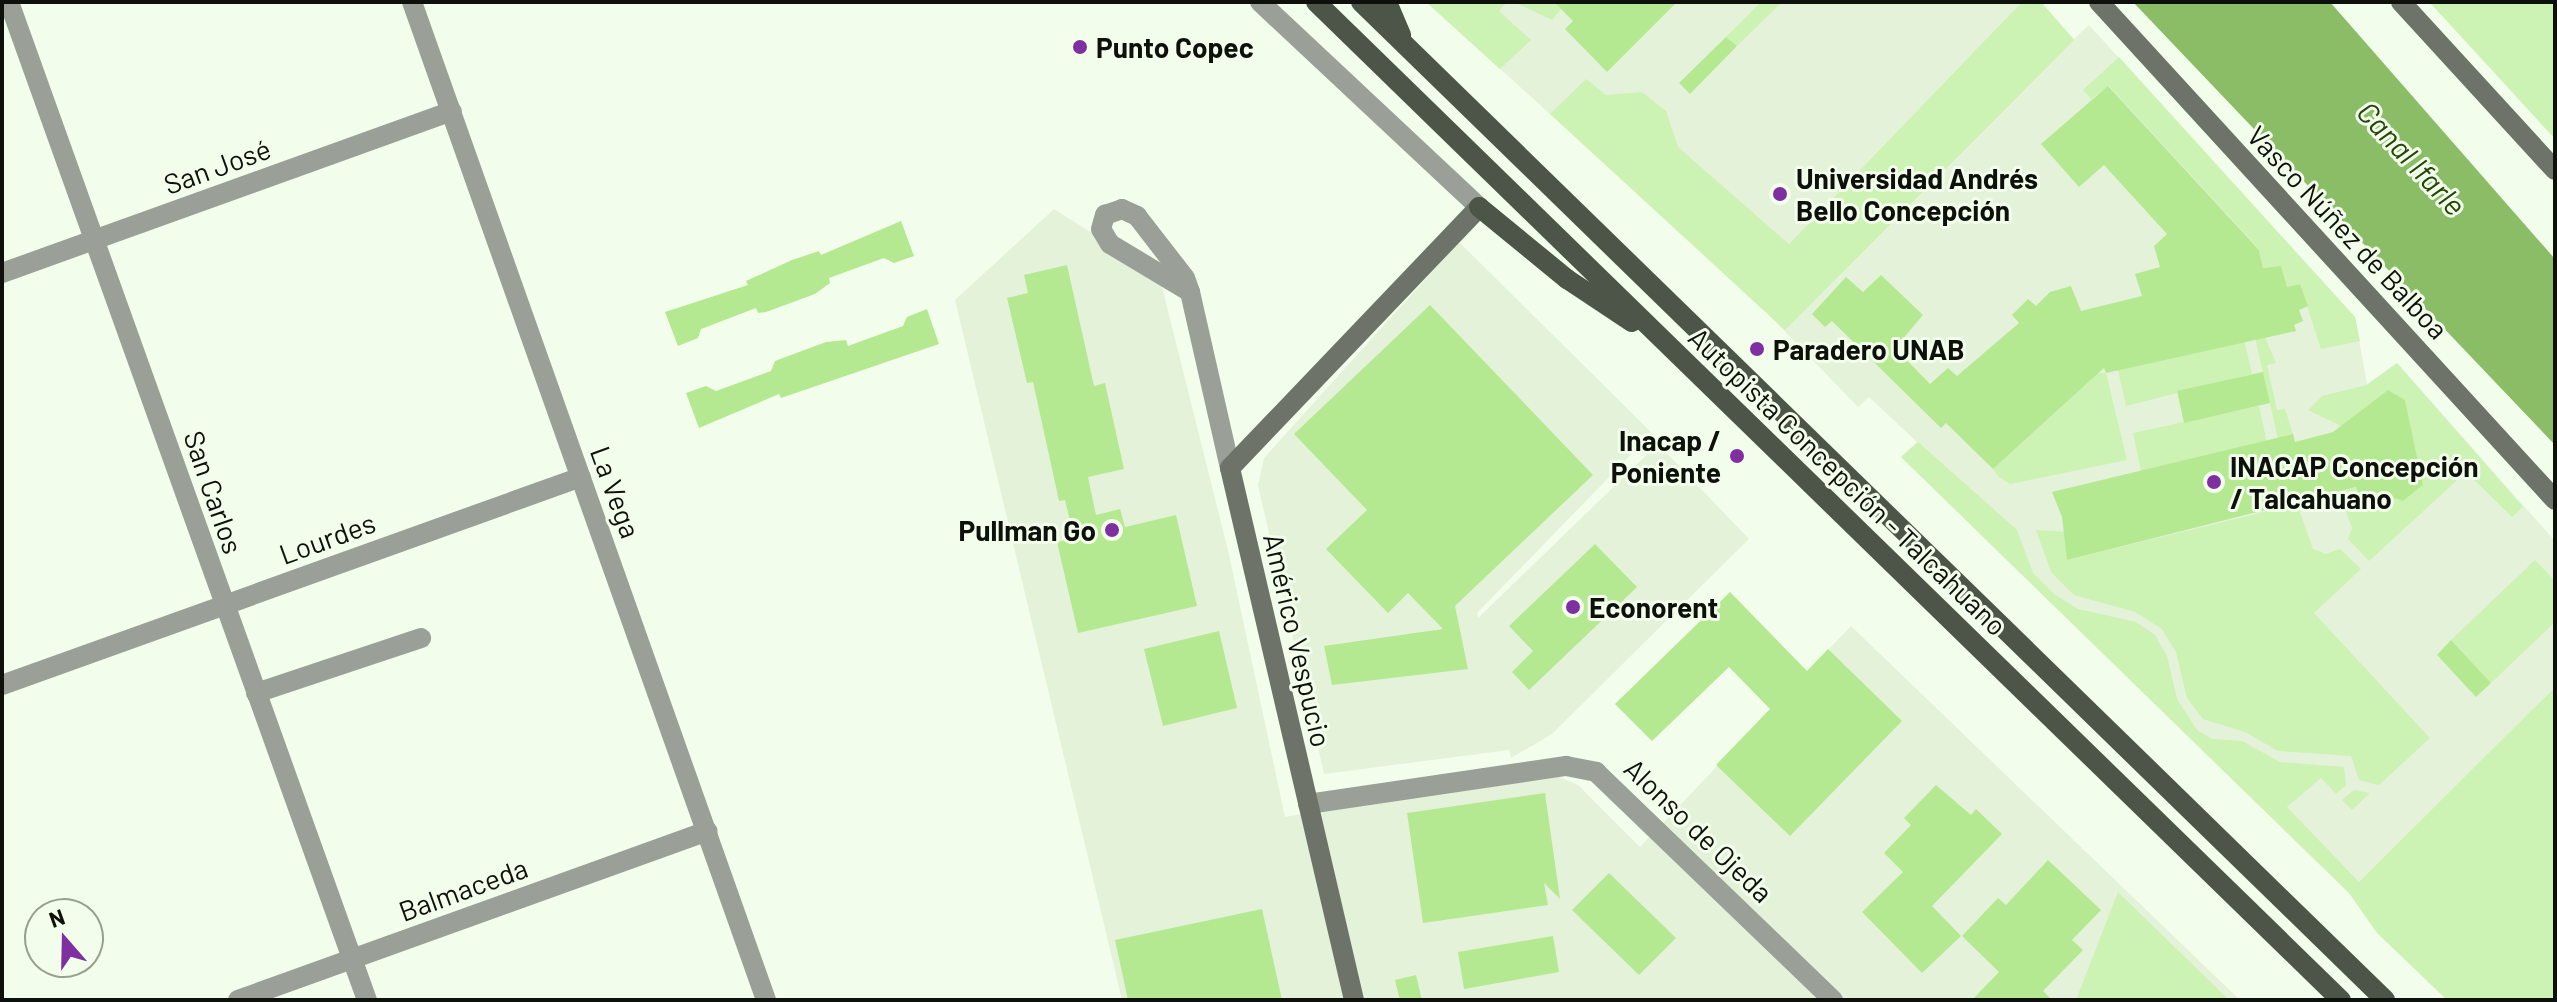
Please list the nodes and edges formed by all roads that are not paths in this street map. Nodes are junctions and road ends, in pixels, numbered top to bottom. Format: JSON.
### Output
{"nodes":[{"id":1,"x":9,"y":2,"type":"edge"},
{"id":2,"x":412,"y":2,"type":"edge"},
{"id":3,"x":1260,"y":2,"type":"edge"},
{"id":4,"x":1316,"y":2,"type":"edge"},
{"id":5,"x":1361,"y":2,"type":"edge"},
{"id":6,"x":1387,"y":2,"type":"edge"},
{"id":7,"x":2099,"y":2,"type":"edge"},
{"id":8,"x":2401,"y":2,"type":"edge"},
{"id":9,"x":1406,"y":46,"type":"junction"},
{"id":10,"x":452,"y":111,"type":"junction"},
{"id":11,"x":2555,"y":170,"type":"edge"},
{"id":12,"x":1479,"y":207,"type":"junction"},
{"id":13,"x":96,"y":240,"type":"junction"},
{"id":14,"x":2,"y":273,"type":"edge"},
{"id":15,"x":1190,"y":292,"type":"junction"},
{"id":16,"x":1670,"y":347,"type":"junction"},
{"id":17,"x":1230,"y":468,"type":"junction"},
{"id":18,"x":581,"y":477,"type":"junction"},
{"id":19,"x":2555,"y":500,"type":"edge"},
{"id":20,"x":224,"y":605,"type":"junction"},
{"id":21,"x":421,"y":638,"type":"dead end"},
{"id":22,"x":2,"y":685,"type":"edge"},
{"id":23,"x":256,"y":693,"type":"junction"},
{"id":24,"x":1308,"y":804,"type":"junction"},
{"id":25,"x":707,"y":831,"type":"junction"},
{"id":26,"x":352,"y":959,"type":"junction"},
{"id":27,"x":2315,"y":974,"type":"junction"},
{"id":28,"x":238,"y":1000,"type":"edge"},
{"id":29,"x":367,"y":1000,"type":"edge"},
{"id":30,"x":766,"y":1000,"type":"edge"},
{"id":31,"x":1354,"y":1000,"type":"edge"},
{"id":32,"x":1833,"y":1000,"type":"edge"},
{"id":33,"x":2332,"y":1000,"type":"edge"},
{"id":34,"x":2341,"y":1000,"type":"edge"},
{"id":35,"x":2385,"y":1000,"type":"edge"}],
"edges":[{"from":1,"to":13,"type":"street","name":"San Carlos"},
{"from":2,"to":10,"type":"street","name":"La Vega"},
{"from":3,"to":12,"type":"street"},
{"from":4,"to":16,"type":"main road","name":"Autopista Concepción - Talcahuano"},
{"from":5,"to":9,"type":"main road","name":"Autopista Concepción - Talcahuano"},
{"from":6,"to":9,"type":"main road"},
{"from":7,"to":19,"type":"street","name":"Vasco Núñez de Balboa"},
{"from":8,"to":11,"type":"street"},
{"from":9,"to":35,"type":"main road","name":"Autopista Concepción - Talcahuano"},
{"from":10,"to":13,"type":"street","name":"San José"},
{"from":10,"to":18,"type":"street","name":"La Vega"},
{"from":12,"to":16,"type":"main road"},
{"from":12,"to":17,"type":"street"},
{"from":13,"to":14,"type":"street","name":"San José"},
{"from":13,"to":20,"type":"street","name":"San Carlos"},
{"from":15,"to":15,"type":"street","name":"Américo Vespucio"},
{"from":15,"to":17,"type":"street","name":"Américo Vespucio"},
{"from":16,"to":27,"type":"main road","name":"Autopista Concepción - Talcahuano"},
{"from":17,"to":24,"type":"street","name":"Américo Vespucio"},
{"from":18,"to":20,"type":"street","name":"Lourdes"},
{"from":18,"to":25,"type":"street","name":"La Vega"},
{"from":20,"to":22,"type":"street","name":"Lourdes"},
{"from":20,"to":23,"type":"street","name":"San Carlos"},
{"from":21,"to":23,"type":"street"},
{"from":23,"to":26,"type":"street","name":"San Carlos"},
{"from":24,"to":31,"type":"street","name":"Américo Vespucio"},
{"from":24,"to":32,"type":"street","name":"Alonso de Ojeda"},
{"from":25,"to":26,"type":"street","name":"Balmaceda"},
{"from":25,"to":30,"type":"street","name":"La Vega"},
{"from":26,"to":28,"type":"street","name":"Balmaceda"},
{"from":26,"to":29,"type":"street","name":"San Carlos"},
{"from":27,"to":33,"type":"main road"},
{"from":27,"to":34,"type":"main road","name":"Autopista Concepción - Talcahuano"}]}
